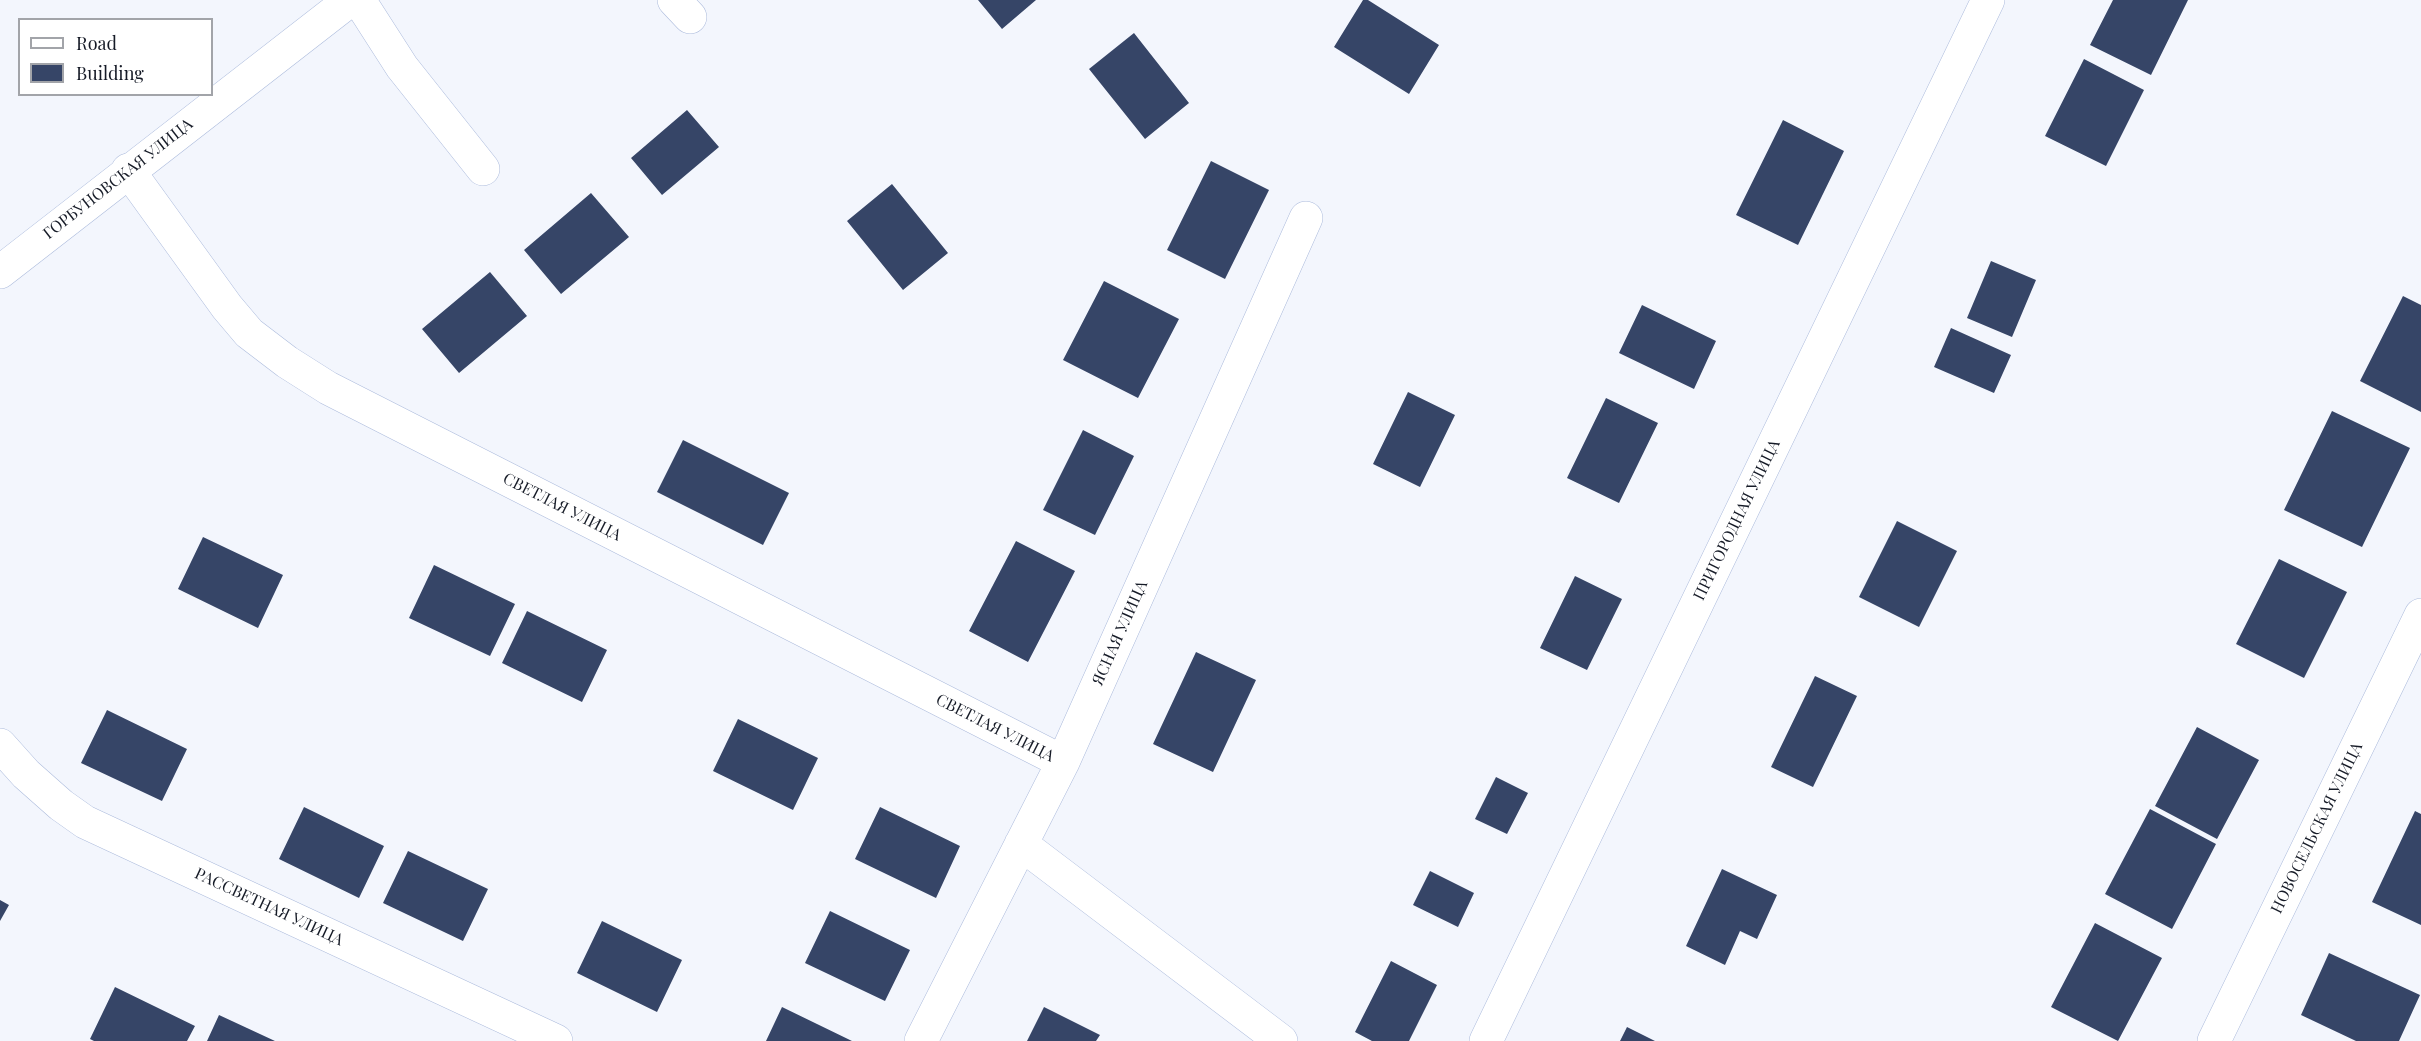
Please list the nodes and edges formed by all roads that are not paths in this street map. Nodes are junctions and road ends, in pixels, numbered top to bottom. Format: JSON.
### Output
{"nodes":[{"id":1,"x":350,"y":0,"type":"edge"},
{"id":2,"x":359,"y":0,"type":"edge"},
{"id":3,"x":1988,"y":0,"type":"edge"},
{"id":4,"x":483,"y":169,"type":"dead end"},
{"id":5,"x":128,"y":170,"type":"junction"},
{"id":6,"x":1306,"y":218,"type":"dead end"},
{"id":7,"x":0,"y":272,"type":"edge"},
{"id":8,"x":2421,"y":615,"type":"edge"},
{"id":9,"x":0,"y":745,"type":"edge"},
{"id":10,"x":1063,"y":762,"type":"junction"},
{"id":11,"x":1021,"y":844,"type":"junction"},
{"id":12,"x":556,"y":1041,"type":"edge"},
{"id":13,"x":921,"y":1041,"type":"edge"},
{"id":14,"x":1281,"y":1041,"type":"edge"},
{"id":15,"x":1486,"y":1041,"type":"edge"},
{"id":16,"x":2214,"y":1041,"type":"edge"}],
"edges":[{"from":1,"to":5,"type":"street","name":"ГОРБУНОВСКАЯ УЛИЦА"},
{"from":2,"to":4,"type":"street"},
{"from":3,"to":15,"type":"street","name":"ПРИГОРОДНАЯ УЛИЦА"},
{"from":5,"to":7,"type":"street","name":"ГОРБУНОВСКАЯ УЛИЦА"},
{"from":5,"to":10,"type":"street","name":"СВЕТЛАЯ УЛИЦА"},
{"from":6,"to":10,"type":"street","name":"ЯСНАЯ УЛИЦА"},
{"from":8,"to":16,"type":"street","name":"НОВОСЕЛЬСКАЯ УЛИЦА"},
{"from":9,"to":12,"type":"street","name":"РАССВЕТНАЯ УЛИЦА"},
{"from":10,"to":11,"type":"street","name":"ЯСНАЯ УЛИЦА"},
{"from":11,"to":13,"type":"street","name":"ЯСНАЯ УЛИЦА"},
{"from":11,"to":14,"type":"street"}]}
